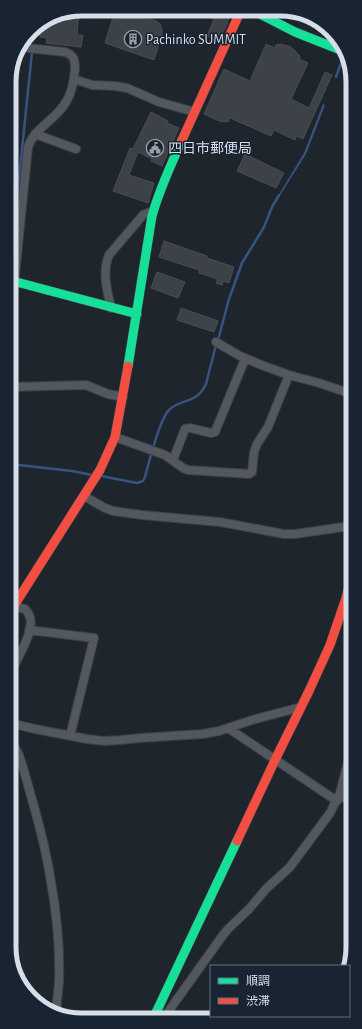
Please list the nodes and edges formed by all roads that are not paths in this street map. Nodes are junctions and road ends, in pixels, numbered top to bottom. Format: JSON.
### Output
{"nodes":[{"id":1,"x":238,"y":16,"type":"edge"},
{"id":2,"x":264,"y":16,"type":"edge"},
{"id":3,"x":26,"y":48,"type":"edge"},
{"id":4,"x":336,"y":48,"type":"edge"},
{"id":5,"x":74,"y":79,"type":"junction"},
{"id":6,"x":195,"y":112,"type":"junction"},
{"id":7,"x":35,"y":134,"type":"junction"},
{"id":8,"x":76,"y":149,"type":"dead end"},
{"id":9,"x":153,"y":211,"type":"junction"},
{"id":10,"x":16,"y":247,"type":"edge"},
{"id":11,"x":16,"y":282,"type":"edge"},
{"id":12,"x":111,"y":308,"type":"junction"},
{"id":13,"x":136,"y":314,"type":"junction"},
{"id":14,"x":216,"y":342,"type":"dead end"},
{"id":15,"x":245,"y":359,"type":"junction"},
{"id":16,"x":289,"y":375,"type":"junction"},
{"id":17,"x":16,"y":387,"type":"edge"},
{"id":18,"x":346,"y":392,"type":"edge"},
{"id":19,"x":123,"y":397,"type":"junction"},
{"id":20,"x":115,"y":438,"type":"junction"},
{"id":21,"x":173,"y":460,"type":"junction"},
{"id":22,"x":84,"y":496,"type":"junction"},
{"id":23,"x":346,"y":527,"type":"edge"},
{"id":24,"x":346,"y":600,"type":"edge"},
{"id":25,"x":16,"y":603,"type":"edge"},
{"id":26,"x":16,"y":609,"type":"edge"},
{"id":27,"x":29,"y":630,"type":"junction"},
{"id":28,"x":16,"y":662,"type":"edge"},
{"id":29,"x":301,"y":707,"type":"junction"},
{"id":30,"x":16,"y":724,"type":"edge"},
{"id":31,"x":228,"y":728,"type":"junction"},
{"id":32,"x":70,"y":736,"type":"junction"},
{"id":33,"x":16,"y":750,"type":"edge"},
{"id":34,"x":276,"y":760,"type":"junction"},
{"id":35,"x":346,"y":770,"type":"edge"},
{"id":36,"x":338,"y":798,"type":"junction"},
{"id":37,"x":346,"y":800,"type":"edge"},
{"id":38,"x":56,"y":1007,"type":"edge"},
{"id":39,"x":155,"y":1013,"type":"edge"},
{"id":40,"x":167,"y":1013,"type":"edge"}],
"edges":[{"from":1,"to":6,"type":"main road"},
{"from":2,"to":4,"type":"main road"},
{"from":3,"to":5,"type":"street"},
{"from":5,"to":6,"type":"street"},
{"from":5,"to":7,"type":"street"},
{"from":6,"to":9,"type":"main road"},
{"from":7,"to":8,"type":"street"},
{"from":7,"to":10,"type":"street"},
{"from":9,"to":12,"type":"street"},
{"from":9,"to":13,"type":"main road"},
{"from":11,"to":12,"type":"main road"},
{"from":12,"to":13,"type":"main road"},
{"from":13,"to":19,"type":"main road"},
{"from":14,"to":15,"type":"street"},
{"from":15,"to":16,"type":"street"},
{"from":15,"to":21,"type":"street"},
{"from":16,"to":18,"type":"street"},
{"from":16,"to":21,"type":"street"},
{"from":17,"to":19,"type":"street"},
{"from":19,"to":20,"type":"main road"},
{"from":20,"to":21,"type":"street"},
{"from":20,"to":22,"type":"main road"},
{"from":22,"to":23,"type":"street"},
{"from":22,"to":25,"type":"main road"},
{"from":24,"to":29,"type":"main road"},
{"from":26,"to":27,"type":"street"},
{"from":27,"to":28,"type":"street"},
{"from":27,"to":32,"type":"street"},
{"from":29,"to":31,"type":"street"},
{"from":29,"to":34,"type":"main road"},
{"from":30,"to":32,"type":"street"},
{"from":31,"to":32,"type":"street"},
{"from":31,"to":34,"type":"street"},
{"from":33,"to":38,"type":"street"},
{"from":34,"to":36,"type":"street"},
{"from":34,"to":39,"type":"main road"},
{"from":35,"to":36,"type":"street"},
{"from":36,"to":37,"type":"street"},
{"from":36,"to":40,"type":"street"}]}
